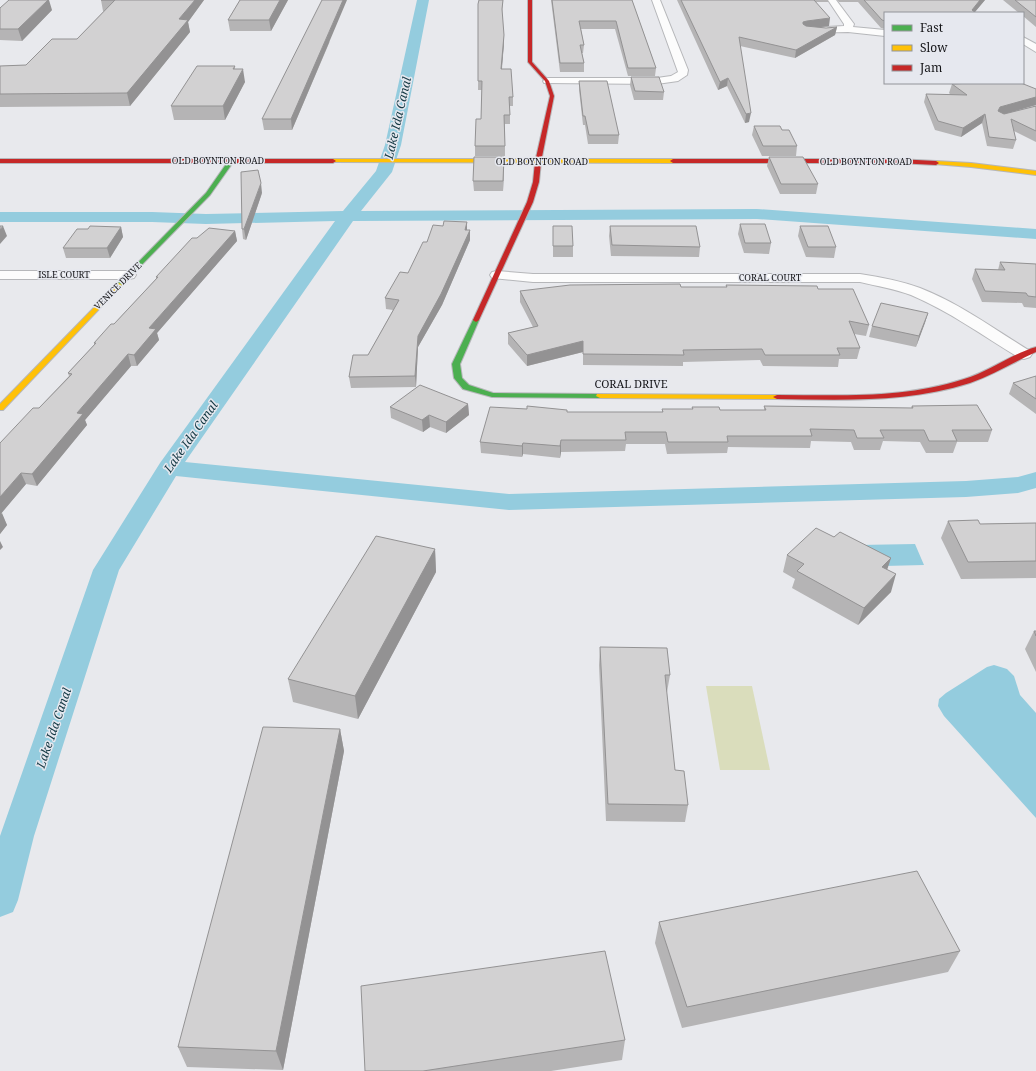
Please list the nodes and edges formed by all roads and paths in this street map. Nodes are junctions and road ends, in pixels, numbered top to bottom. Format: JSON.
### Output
{"nodes":[{"id":1,"x":530,"y":0,"type":"edge"},
{"id":2,"x":656,"y":0,"type":"edge"},
{"id":3,"x":832,"y":0,"type":"edge"},
{"id":4,"x":848,"y":29,"type":"junction"},
{"id":5,"x":808,"y":31,"type":"edge"},
{"id":6,"x":884,"y":33,"type":"edge"},
{"id":7,"x":1024,"y":41,"type":"edge"},
{"id":8,"x":1036,"y":49,"type":"edge"},
{"id":9,"x":548,"y":82,"type":"junction"},
{"id":10,"x":0,"y":161,"type":"edge"},
{"id":11,"x":231,"y":161,"type":"junction"},
{"id":12,"x":538,"y":162,"type":"junction"},
{"id":13,"x":1036,"y":173,"type":"edge"},
{"id":14,"x":0,"y":275,"type":"edge"},
{"id":15,"x":129,"y":275,"type":"junction"},
{"id":16,"x":497,"y":275,"type":"junction"},
{"id":17,"x":1030,"y":352,"type":"edge"},
{"id":18,"x":0,"y":408,"type":"edge"}],
"edges":[{"from":1,"to":9,"type":"street"},
{"from":2,"to":9,"type":"street"},
{"from":3,"to":4,"type":"street"},
{"from":4,"to":5,"type":"street"},
{"from":4,"to":6,"type":"street"},
{"from":7,"to":8,"type":"street"},
{"from":9,"to":12,"type":"street","name":"CORAL DRIVE"},
{"from":10,"to":11,"type":"street","name":"OLD BOYNTON ROAD"},
{"from":11,"to":12,"type":"street","name":"OLD BOYNTON ROAD"},
{"from":11,"to":15,"type":"street","name":"VENICE DRIVE"},
{"from":12,"to":13,"type":"street","name":"OLD BOYNTON ROAD"},
{"from":12,"to":16,"type":"street","name":"CORAL DRIVE"},
{"from":14,"to":15,"type":"street","name":"ISLE COURT"},
{"from":15,"to":18,"type":"street","name":"VENICE DRIVE"},
{"from":16,"to":17,"type":"street","name":"CORAL COURT"},
{"from":16,"to":17,"type":"street","name":"CORAL DRIVE"}]}
